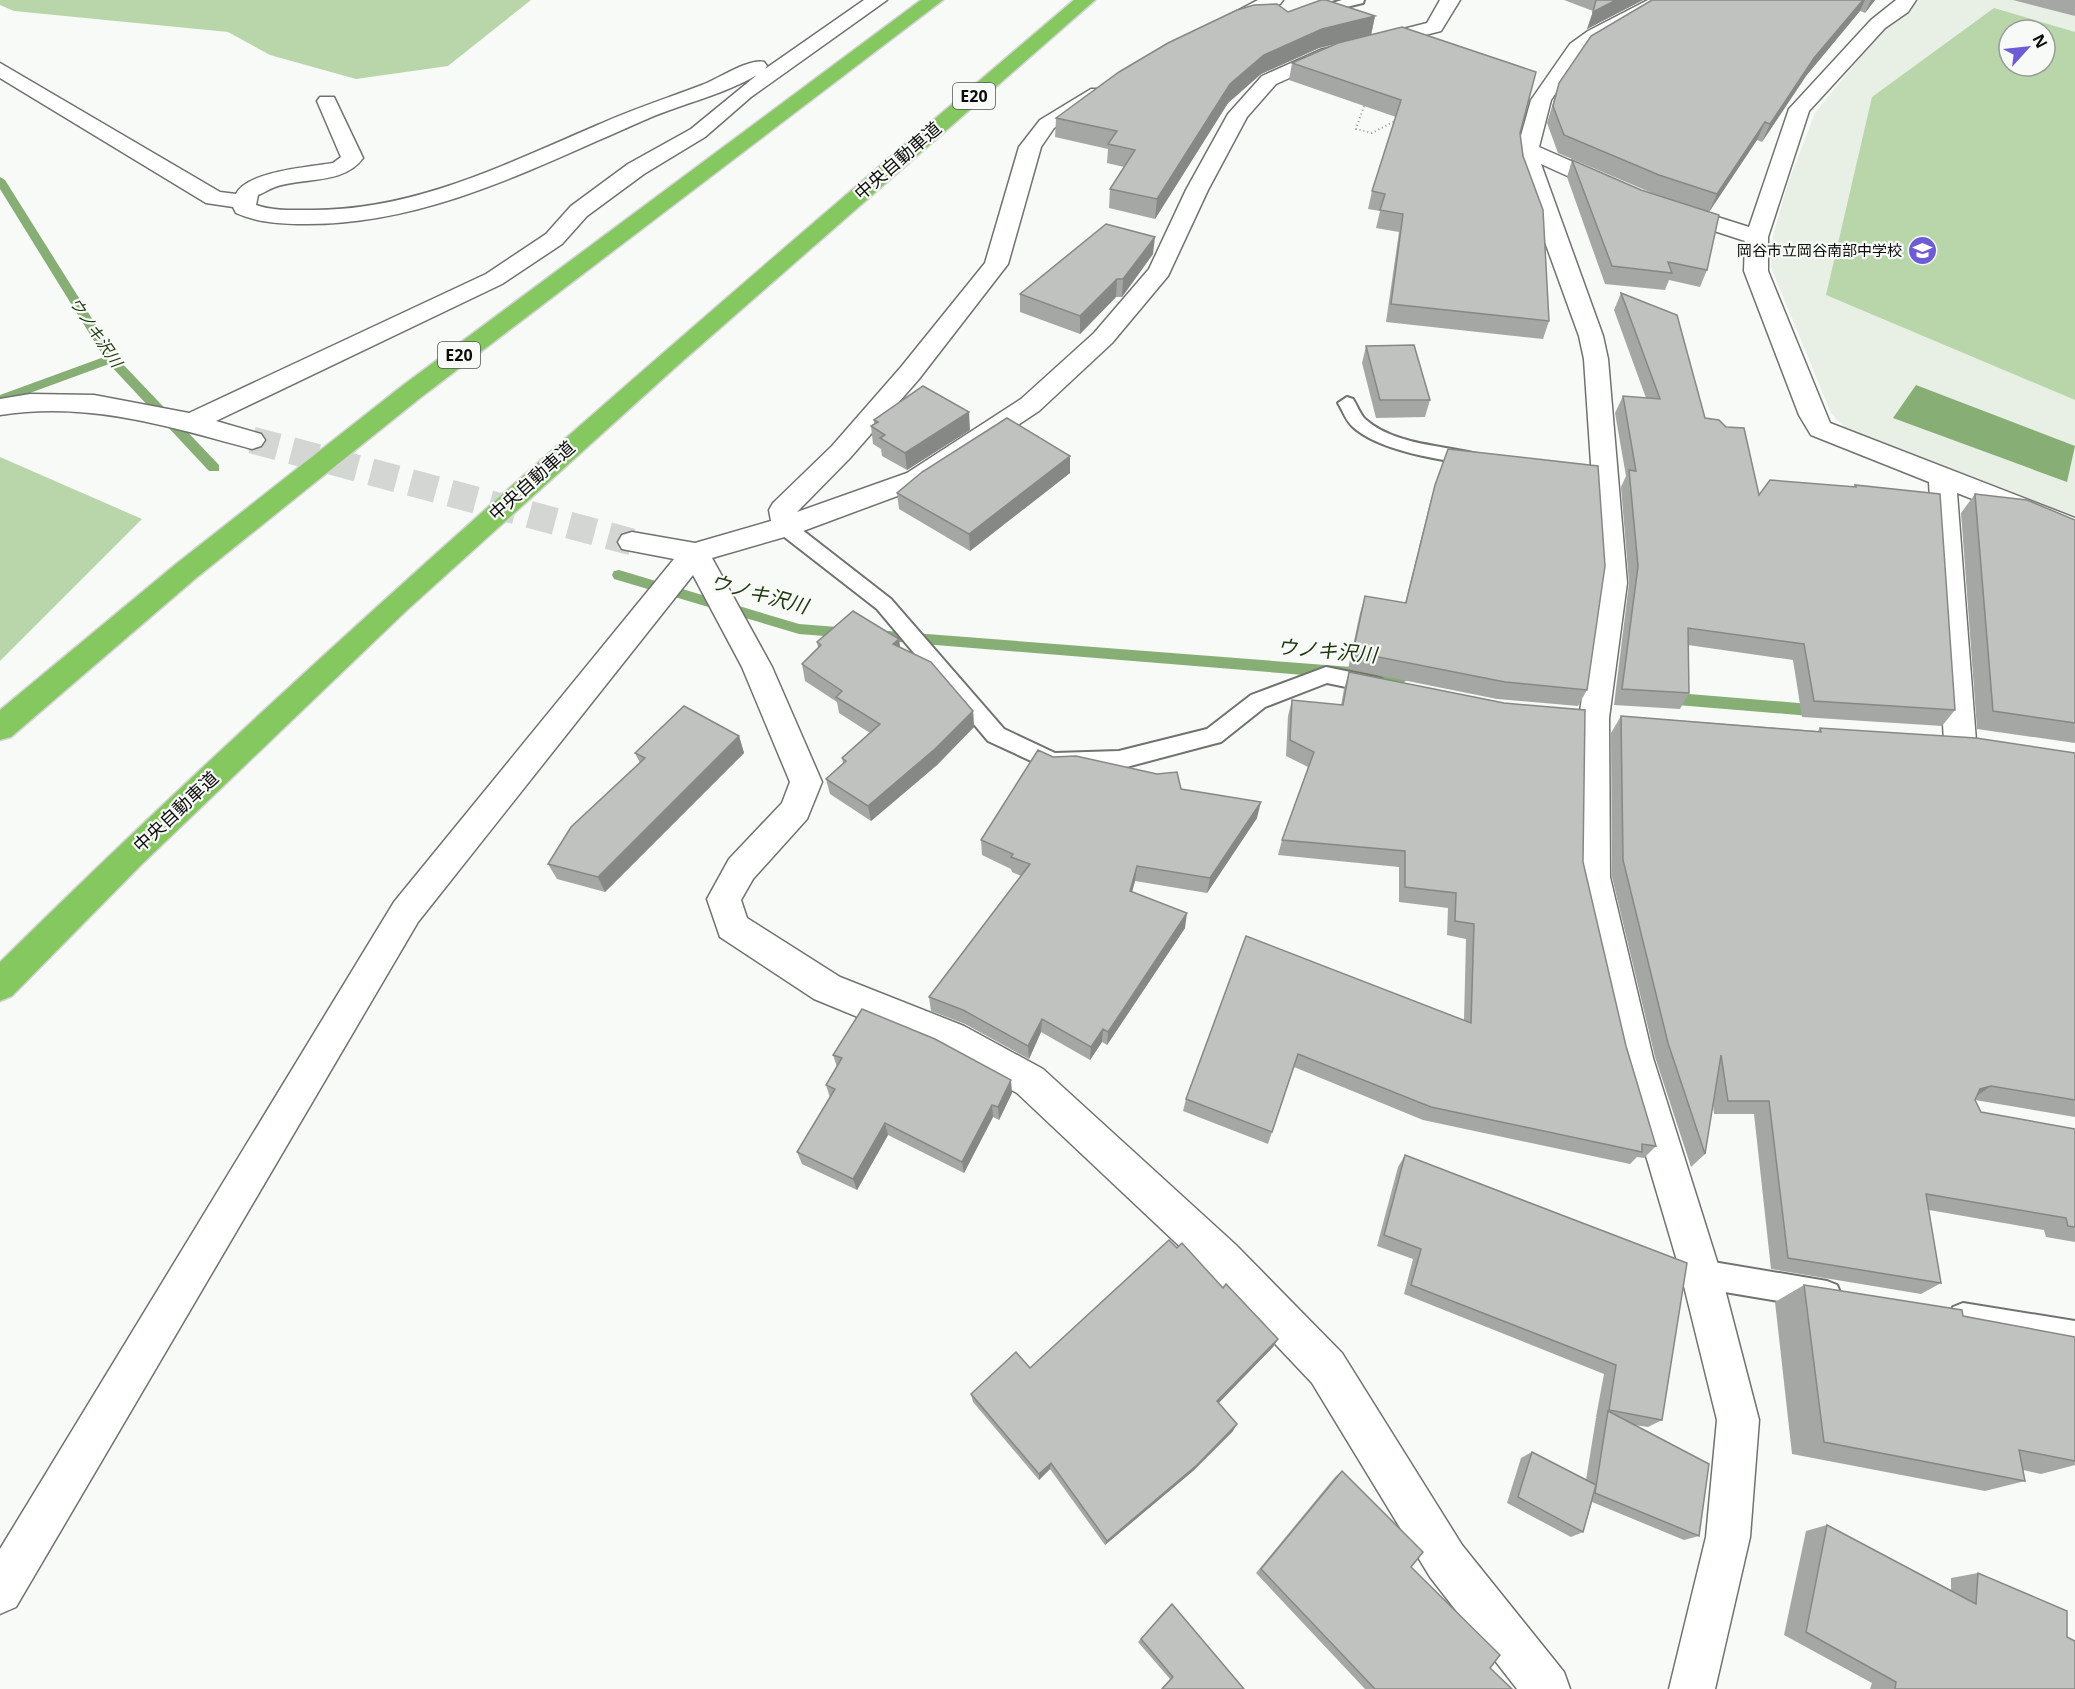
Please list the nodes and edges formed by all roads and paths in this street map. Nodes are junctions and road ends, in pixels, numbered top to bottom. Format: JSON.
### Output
{"nodes":[{"id":1,"x":877,"y":0,"type":"edge"},
{"id":2,"x":933,"y":0,"type":"edge"},
{"id":3,"x":1085,"y":0,"type":"edge"},
{"id":4,"x":1358,"y":0,"type":"edge"},
{"id":5,"x":1450,"y":0,"type":"edge"},
{"id":6,"x":1662,"y":0,"type":"edge"},
{"id":7,"x":1906,"y":0,"type":"edge"},
{"id":8,"x":1272,"y":8,"type":"edge"},
{"id":9,"x":1304,"y":12,"type":"edge"},
{"id":10,"x":1209,"y":32,"type":"edge"},
{"id":11,"x":825,"y":39,"type":"junction"},
{"id":12,"x":0,"y":69,"type":"edge"},
{"id":13,"x":1118,"y":80,"type":"edge"},
{"id":14,"x":327,"y":101,"type":"dead end"},
{"id":15,"x":1364,"y":106,"type":"edge"},
{"id":16,"x":1402,"y":118,"type":"edge"},
{"id":17,"x":1528,"y":150,"type":"junction"},
{"id":18,"x":246,"y":202,"type":"junction"},
{"id":19,"x":1757,"y":237,"type":"junction"},
{"id":20,"x":1347,"y":403,"type":"dead end"},
{"id":21,"x":0,"y":408,"type":"edge"},
{"id":22,"x":192,"y":422,"type":"junction"},
{"id":23,"x":252,"y":440,"type":"tunnel mouth"},
{"id":24,"x":1493,"y":461,"type":"edge"},
{"id":25,"x":1942,"y":478,"type":"junction"},
{"id":26,"x":785,"y":527,"type":"junction"},
{"id":27,"x":2075,"y":529,"type":"edge"},
{"id":28,"x":632,"y":542,"type":"tunnel mouth"},
{"id":29,"x":695,"y":553,"type":"junction"},
{"id":30,"x":1394,"y":689,"type":"edge"},
{"id":31,"x":0,"y":728,"type":"edge"},
{"id":32,"x":1959,"y":742,"type":"edge"},
{"id":33,"x":0,"y":986,"type":"edge"},
{"id":34,"x":1701,"y":1274,"type":"junction"},
{"id":35,"x":1853,"y":1299,"type":"edge"},
{"id":36,"x":1935,"y":1312,"type":"edge"},
{"id":37,"x":2075,"y":1335,"type":"edge"},
{"id":38,"x":0,"y":1591,"type":"edge"},
{"id":39,"x":1547,"y":1689,"type":"edge"},
{"id":40,"x":1692,"y":1689,"type":"edge"}],
"edges":[{"from":1,"to":11,"type":"street"},
{"from":2,"to":31,"type":"highway","number":"E20"},
{"from":3,"to":33,"type":"highway","name":"中央自動車道","number":"E20"},
{"from":4,"to":9,"type":"lane"},
{"from":5,"to":26,"type":"street"},
{"from":6,"to":17,"type":"street"},
{"from":7,"to":19,"type":"street"},
{"from":8,"to":10,"type":"street"},
{"from":11,"to":18,"type":"street"},
{"from":11,"to":22,"type":"street"},
{"from":12,"to":18,"type":"street"},
{"from":13,"to":26,"type":"street"},
{"from":14,"to":18,"type":"street"},
{"from":15,"to":16,"type":"path"},
{"from":17,"to":19,"type":"street"},
{"from":17,"to":34,"type":"street"},
{"from":19,"to":25,"type":"street"},
{"from":20,"to":24,"type":"lane"},
{"from":21,"to":22,"type":"street"},
{"from":22,"to":23,"type":"street"},
{"from":25,"to":27,"type":"street"},
{"from":25,"to":32,"type":"street"},
{"from":26,"to":29,"type":"street"},
{"from":26,"to":30,"type":"lane"},
{"from":28,"to":29,"type":"street"},
{"from":29,"to":38,"type":"street"},
{"from":29,"to":39,"type":"street"},
{"from":34,"to":35,"type":"lane"},
{"from":34,"to":40,"type":"street"},
{"from":36,"to":37,"type":"lane"}]}
